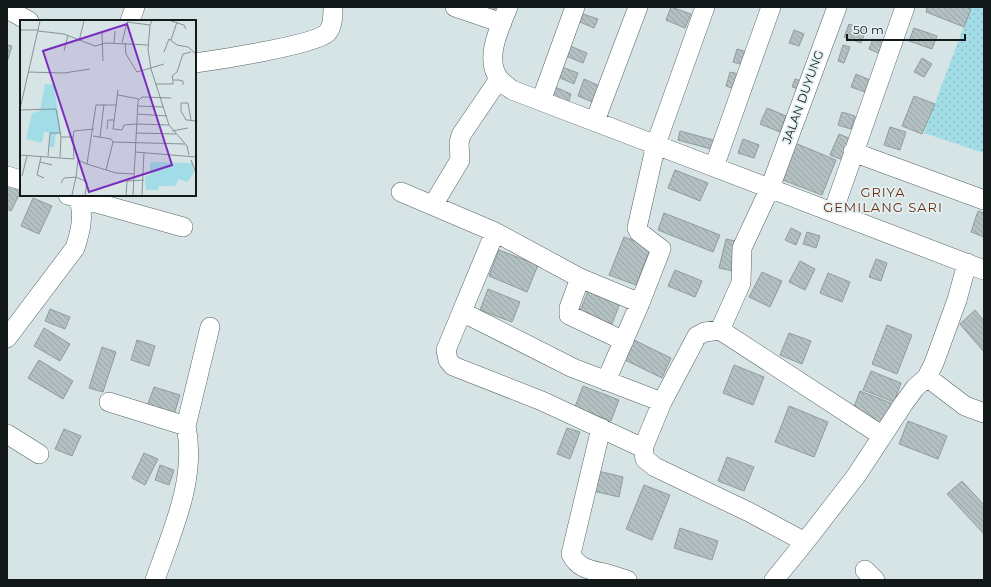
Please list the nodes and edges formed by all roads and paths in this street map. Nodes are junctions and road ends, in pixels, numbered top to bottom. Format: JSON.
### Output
{"nodes":[{"id":1,"x":136,"y":7,"type":"edge"},
{"id":2,"x":333,"y":7,"type":"edge"},
{"id":3,"x":455,"y":7,"type":"edge"},
{"id":4,"x":575,"y":7,"type":"edge"},
{"id":5,"x":638,"y":7,"type":"edge"},
{"id":6,"x":705,"y":7,"type":"edge"},
{"id":7,"x":771,"y":7,"type":"edge"},
{"id":8,"x":837,"y":7,"type":"edge"},
{"id":9,"x":905,"y":7,"type":"edge"},
{"id":10,"x":7,"y":9,"type":"edge"},
{"id":11,"x":505,"y":15,"type":"edge"},
{"id":12,"x":26,"y":20,"type":"edge"},
{"id":13,"x":130,"y":20,"type":"edge"},
{"id":14,"x":196,"y":63,"type":"edge"},
{"id":15,"x":499,"y":79,"type":"junction"},
{"id":16,"x":541,"y":101,"type":"junction"},
{"id":17,"x":595,"y":121,"type":"junction"},
{"id":18,"x":656,"y":144,"type":"junction"},
{"id":19,"x":853,"y":152,"type":"junction"},
{"id":20,"x":714,"y":167,"type":"junction"},
{"id":21,"x":7,"y":176,"type":"edge"},
{"id":22,"x":20,"y":180,"type":"edge"},
{"id":23,"x":770,"y":188,"type":"junction"},
{"id":24,"x":401,"y":192,"type":"dead end"},
{"id":25,"x":75,"y":196,"type":"edge"},
{"id":26,"x":984,"y":200,"type":"edge"},
{"id":27,"x":433,"y":205,"type":"junction"},
{"id":28,"x":833,"y":212,"type":"junction"},
{"id":29,"x":183,"y":227,"type":"dead end"},
{"id":30,"x":495,"y":232,"type":"junction"},
{"id":31,"x":975,"y":267,"type":"edge"},
{"id":32,"x":580,"y":278,"type":"junction"},
{"id":33,"x":640,"y":303,"type":"junction"},
{"id":34,"x":462,"y":312,"type":"junction"},
{"id":35,"x":210,"y":327,"type":"dead end"},
{"id":36,"x":720,"y":330,"type":"junction"},
{"id":37,"x":7,"y":338,"type":"edge"},
{"id":38,"x":624,"y":341,"type":"junction"},
{"id":39,"x":927,"y":377,"type":"junction"},
{"id":40,"x":606,"y":380,"type":"junction"},
{"id":41,"x":109,"y":402,"type":"dead end"},
{"id":42,"x":662,"y":402,"type":"junction"},
{"id":43,"x":984,"y":412,"type":"edge"},
{"id":44,"x":186,"y":426,"type":"junction"},
{"id":45,"x":601,"y":428,"type":"junction"},
{"id":46,"x":7,"y":434,"type":"edge"},
{"id":47,"x":881,"y":435,"type":"junction"},
{"id":48,"x":643,"y":448,"type":"junction"},
{"id":49,"x":39,"y":454,"type":"dead end"},
{"id":50,"x":804,"y":542,"type":"junction"},
{"id":51,"x":607,"y":577,"type":"edge"},
{"id":52,"x":154,"y":580,"type":"edge"},
{"id":53,"x":628,"y":580,"type":"edge"},
{"id":54,"x":774,"y":580,"type":"edge"}],
"edges":[{"from":1,"to":13,"type":"street"},
{"from":2,"to":14,"type":"street"},
{"from":3,"to":11,"type":"street"},
{"from":4,"to":16,"type":"street"},
{"from":5,"to":17,"type":"street"},
{"from":6,"to":18,"type":"street"},
{"from":7,"to":20,"type":"street"},
{"from":8,"to":23,"type":"street","name":"JALAN DUYUNG"},
{"from":9,"to":19,"type":"street"},
{"from":10,"to":12,"type":"street"},
{"from":11,"to":15,"type":"street"},
{"from":15,"to":16,"type":"street"},
{"from":15,"to":27,"type":"street"},
{"from":16,"to":17,"type":"street"},
{"from":17,"to":18,"type":"street"},
{"from":18,"to":20,"type":"street"},
{"from":18,"to":33,"type":"street"},
{"from":19,"to":26,"type":"street"},
{"from":19,"to":28,"type":"street"},
{"from":20,"to":23,"type":"street"},
{"from":21,"to":22,"type":"street"},
{"from":23,"to":28,"type":"street"},
{"from":23,"to":36,"type":"street","name":"JALAN DUYUNG"},
{"from":24,"to":27,"type":"street"},
{"from":25,"to":29,"type":"street"},
{"from":25,"to":37,"type":"street"},
{"from":27,"to":30,"type":"street"},
{"from":28,"to":31,"type":"street"},
{"from":30,"to":32,"type":"street"},
{"from":30,"to":34,"type":"street"},
{"from":31,"to":39,"type":"street"},
{"from":32,"to":33,"type":"street"},
{"from":32,"to":38,"type":"street"},
{"from":33,"to":38,"type":"street"},
{"from":34,"to":40,"type":"street"},
{"from":34,"to":45,"type":"street"},
{"from":35,"to":44,"type":"street"},
{"from":36,"to":42,"type":"street"},
{"from":36,"to":47,"type":"street"},
{"from":38,"to":40,"type":"street"},
{"from":39,"to":43,"type":"street"},
{"from":39,"to":47,"type":"street"},
{"from":40,"to":42,"type":"street"},
{"from":41,"to":44,"type":"street"},
{"from":42,"to":48,"type":"street"},
{"from":44,"to":52,"type":"street"},
{"from":45,"to":48,"type":"street"},
{"from":45,"to":51,"type":"street"},
{"from":46,"to":49,"type":"street"},
{"from":47,"to":50,"type":"street"},
{"from":48,"to":50,"type":"street"},
{"from":50,"to":54,"type":"street"},
{"from":51,"to":53,"type":"street"}]}
